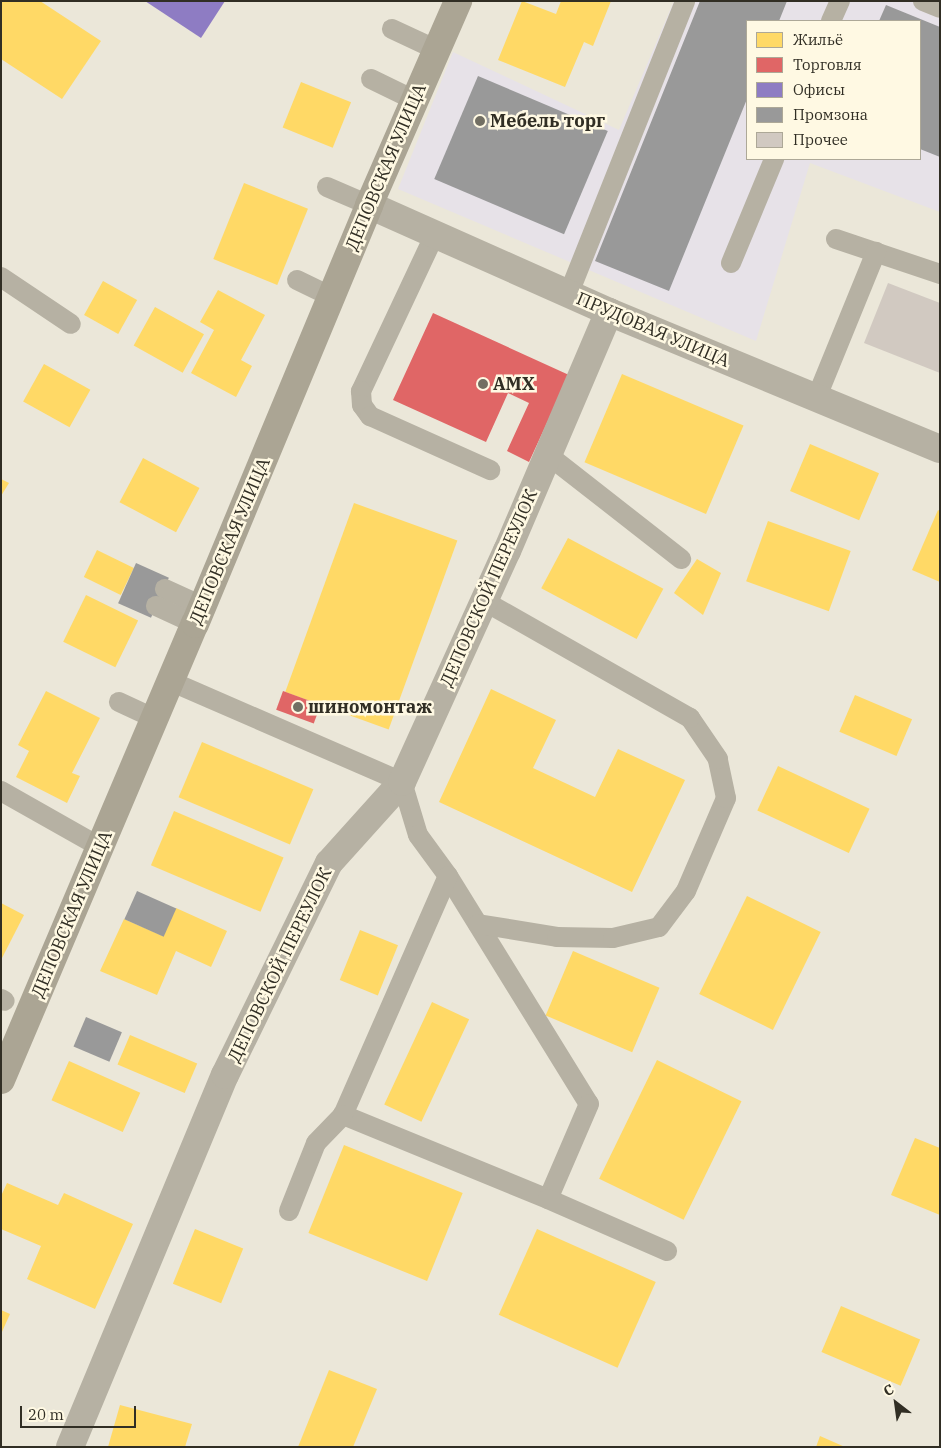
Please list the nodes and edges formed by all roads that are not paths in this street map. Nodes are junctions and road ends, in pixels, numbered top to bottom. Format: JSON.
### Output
{"nodes":[{"id":1,"x":458,"y":1,"type":"edge"},
{"id":2,"x":685,"y":1,"type":"edge"},
{"id":3,"x":840,"y":1,"type":"edge"},
{"id":4,"x":923,"y":1,"type":"edge"},
{"id":5,"x":940,"y":8,"type":"edge"},
{"id":6,"x":831,"y":20,"type":"edge"},
{"id":7,"x":392,"y":29,"type":"dead end"},
{"id":8,"x":437,"y":50,"type":"junction"},
{"id":9,"x":371,"y":79,"type":"dead end"},
{"id":10,"x":414,"y":100,"type":"junction"},
{"id":11,"x":774,"y":160,"type":"edge"},
{"id":12,"x":327,"y":187,"type":"dead end"},
{"id":13,"x":369,"y":205,"type":"junction"},
{"id":14,"x":435,"y":234,"type":"junction"},
{"id":15,"x":836,"y":239,"type":"dead end"},
{"id":16,"x":876,"y":252,"type":"junction"},
{"id":17,"x":731,"y":263,"type":"dead end"},
{"id":18,"x":940,"y":274,"type":"edge"},
{"id":19,"x":1,"y":277,"type":"edge"},
{"id":20,"x":297,"y":280,"type":"dead end"},
{"id":21,"x":568,"y":293,"type":"junction"},
{"id":22,"x":332,"y":297,"type":"junction"},
{"id":23,"x":609,"y":312,"type":"junction"},
{"id":24,"x":71,"y":324,"type":"dead end"},
{"id":25,"x":816,"y":399,"type":"junction"},
{"id":26,"x":940,"y":449,"type":"edge"},
{"id":27,"x":548,"y":455,"type":"junction"},
{"id":28,"x":490,"y":470,"type":"dead end"},
{"id":29,"x":681,"y":559,"type":"dead end"},
{"id":30,"x":160,"y":598,"type":"dead end"},
{"id":31,"x":484,"y":601,"type":"junction"},
{"id":32,"x":198,"y":615,"type":"junction"},
{"id":33,"x":170,"y":681,"type":"junction"},
{"id":34,"x":119,"y":702,"type":"dead end"},
{"id":35,"x":154,"y":718,"type":"junction"},
{"id":36,"x":402,"y":782,"type":"junction"},
{"id":37,"x":1,"y":791,"type":"edge"},
{"id":38,"x":100,"y":847,"type":"junction"},
{"id":39,"x":448,"y":876,"type":"junction"},
{"id":40,"x":478,"y":924,"type":"junction"},
{"id":41,"x":1,"y":1080,"type":"edge"},
{"id":42,"x":343,"y":1115,"type":"junction"},
{"id":43,"x":548,"y":1199,"type":"junction"},
{"id":44,"x":289,"y":1212,"type":"dead end"},
{"id":45,"x":667,"y":1251,"type":"dead end"},
{"id":46,"x":70,"y":1447,"type":"edge"}],
"edges":[{"from":1,"to":8,"type":"main road","name":"ДЕПОВСКАЯ УЛИЦА"},
{"from":2,"to":21,"type":"lane"},
{"from":3,"to":6,"type":"lane"},
{"from":4,"to":5,"type":"lane"},
{"from":7,"to":8,"type":"lane"},
{"from":8,"to":10,"type":"main road","name":"ДЕПОВСКАЯ УЛИЦА"},
{"from":9,"to":10,"type":"lane"},
{"from":10,"to":13,"type":"main road","name":"ДЕПОВСКАЯ УЛИЦА"},
{"from":11,"to":17,"type":"lane"},
{"from":12,"to":13,"type":"lane"},
{"from":13,"to":14,"type":"street","name":"ПРУДОВАЯ УЛИЦА"},
{"from":13,"to":22,"type":"main road","name":"ДЕПОВСКАЯ УЛИЦА"},
{"from":14,"to":21,"type":"street","name":"ПРУДОВАЯ УЛИЦА"},
{"from":14,"to":28,"type":"lane"},
{"from":15,"to":16,"type":"lane"},
{"from":16,"to":18,"type":"lane"},
{"from":16,"to":25,"type":"lane"},
{"from":19,"to":24,"type":"lane"},
{"from":20,"to":22,"type":"lane"},
{"from":21,"to":23,"type":"street","name":"ПРУДОВАЯ УЛИЦА"},
{"from":22,"to":32,"type":"main road","name":"ДЕПОВСКАЯ УЛИЦА"},
{"from":23,"to":25,"type":"street","name":"ПРУДОВАЯ УЛИЦА"},
{"from":23,"to":27,"type":"street","name":"ДЕПОВСКОЙ ПЕРЕУЛОК"},
{"from":25,"to":26,"type":"street","name":"ПРУДОВАЯ УЛИЦА"},
{"from":27,"to":29,"type":"lane"},
{"from":27,"to":31,"type":"street","name":"ДЕПОВСКОЙ ПЕРЕУЛОК"},
{"from":30,"to":32,"type":"lane"},
{"from":31,"to":36,"type":"street","name":"ДЕПОВСКОЙ ПЕРЕУЛОК"},
{"from":31,"to":40,"type":"lane"},
{"from":32,"to":33,"type":"main road","name":"ДЕПОВСКАЯ УЛИЦА"},
{"from":33,"to":35,"type":"main road","name":"ДЕПОВСКАЯ УЛИЦА"},
{"from":33,"to":36,"type":"lane"},
{"from":34,"to":35,"type":"lane"},
{"from":35,"to":38,"type":"main road","name":"ДЕПОВСКАЯ УЛИЦА"},
{"from":36,"to":39,"type":"lane"},
{"from":36,"to":46,"type":"street","name":"ДЕПОВСКОЙ ПЕРЕУЛОК"},
{"from":37,"to":38,"type":"lane"},
{"from":38,"to":41,"type":"main road","name":"ДЕПОВСКАЯ УЛИЦА"},
{"from":39,"to":40,"type":"lane"},
{"from":39,"to":42,"type":"lane"},
{"from":40,"to":43,"type":"lane"},
{"from":42,"to":43,"type":"lane"},
{"from":42,"to":44,"type":"lane"},
{"from":43,"to":45,"type":"lane"}]}
